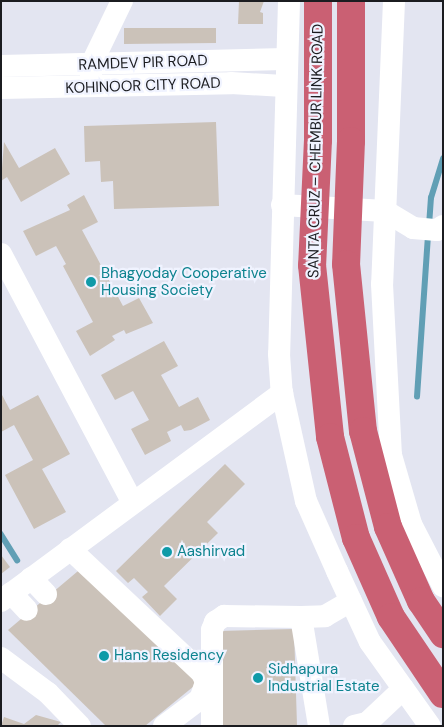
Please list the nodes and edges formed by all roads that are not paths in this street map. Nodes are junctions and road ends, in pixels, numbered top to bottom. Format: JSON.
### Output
{"nodes":[{"id":1,"x":122,"y":1,"type":"edge"},
{"id":2,"x":289,"y":1,"type":"edge"},
{"id":3,"x":318,"y":1,"type":"edge"},
{"id":4,"x":351,"y":1,"type":"edge"},
{"id":5,"x":394,"y":1,"type":"edge"},
{"id":6,"x":285,"y":59,"type":"junction"},
{"id":7,"x":90,"y":65,"type":"junction"},
{"id":8,"x":1,"y":66,"type":"edge"},
{"id":9,"x":284,"y":86,"type":"junction"},
{"id":10,"x":1,"y":88,"type":"edge"},
{"id":11,"x":91,"y":89,"type":"junction"},
{"id":12,"x":282,"y":205,"type":"junction"},
{"id":13,"x":385,"y":211,"type":"junction"},
{"id":14,"x":440,"y":228,"type":"edge"},
{"id":15,"x":1,"y":254,"type":"edge"},
{"id":16,"x":282,"y":393,"type":"junction"},
{"id":17,"x":132,"y":501,"type":"junction"},
{"id":18,"x":69,"y":558,"type":"junction"},
{"id":19,"x":31,"y":578,"type":"junction"},
{"id":20,"x":443,"y":586,"type":"edge"},
{"id":21,"x":46,"y":594,"type":"dead end"},
{"id":22,"x":6,"y":597,"type":"edge"},
{"id":23,"x":351,"y":601,"type":"junction"},
{"id":24,"x":27,"y":610,"type":"dead end"},
{"id":25,"x":301,"y":617,"type":"junction"},
{"id":26,"x":443,"y":634,"type":"edge"},
{"id":27,"x":4,"y":668,"type":"edge"},
{"id":28,"x":404,"y":689,"type":"junction"},
{"id":29,"x":443,"y":694,"type":"edge"},
{"id":30,"x":167,"y":725,"type":"edge"},
{"id":31,"x":80,"y":726,"type":"edge"},
{"id":32,"x":212,"y":726,"type":"edge"},
{"id":33,"x":318,"y":726,"type":"edge"},
{"id":34,"x":354,"y":726,"type":"edge"},
{"id":35,"x":430,"y":726,"type":"edge"}],
"edges":[{"from":1,"to":7,"type":"street"},
{"from":2,"to":6,"type":"street"},
{"from":3,"to":29,"type":"highway","name":"SANTA CRUZ – CHEMBUR LINK ROAD"},
{"from":4,"to":26,"type":"highway"},
{"from":5,"to":13,"type":"street"},
{"from":6,"to":7,"type":"street","name":"RAMDEV PIR ROAD"},
{"from":6,"to":9,"type":"street"},
{"from":7,"to":8,"type":"street","name":"RAMDEV PIR ROAD"},
{"from":7,"to":11,"type":"street"},
{"from":9,"to":11,"type":"street","name":"KOHINOOR CITY ROAD"},
{"from":9,"to":12,"type":"street"},
{"from":10,"to":11,"type":"street","name":"KOHINOOR CITY ROAD"},
{"from":12,"to":13,"type":"street"},
{"from":12,"to":16,"type":"street"},
{"from":13,"to":14,"type":"street"},
{"from":13,"to":20,"type":"street"},
{"from":15,"to":17,"type":"street"},
{"from":16,"to":17,"type":"street"},
{"from":16,"to":23,"type":"street"},
{"from":17,"to":18,"type":"street"},
{"from":18,"to":19,"type":"street"},
{"from":18,"to":30,"type":"street"},
{"from":19,"to":21,"type":"street"},
{"from":19,"to":22,"type":"street"},
{"from":22,"to":24,"type":"street"},
{"from":23,"to":25,"type":"street"},
{"from":23,"to":28,"type":"street"},
{"from":25,"to":32,"type":"street"},
{"from":25,"to":33,"type":"street"},
{"from":27,"to":31,"type":"street"},
{"from":28,"to":34,"type":"street"},
{"from":28,"to":35,"type":"street"}]}
